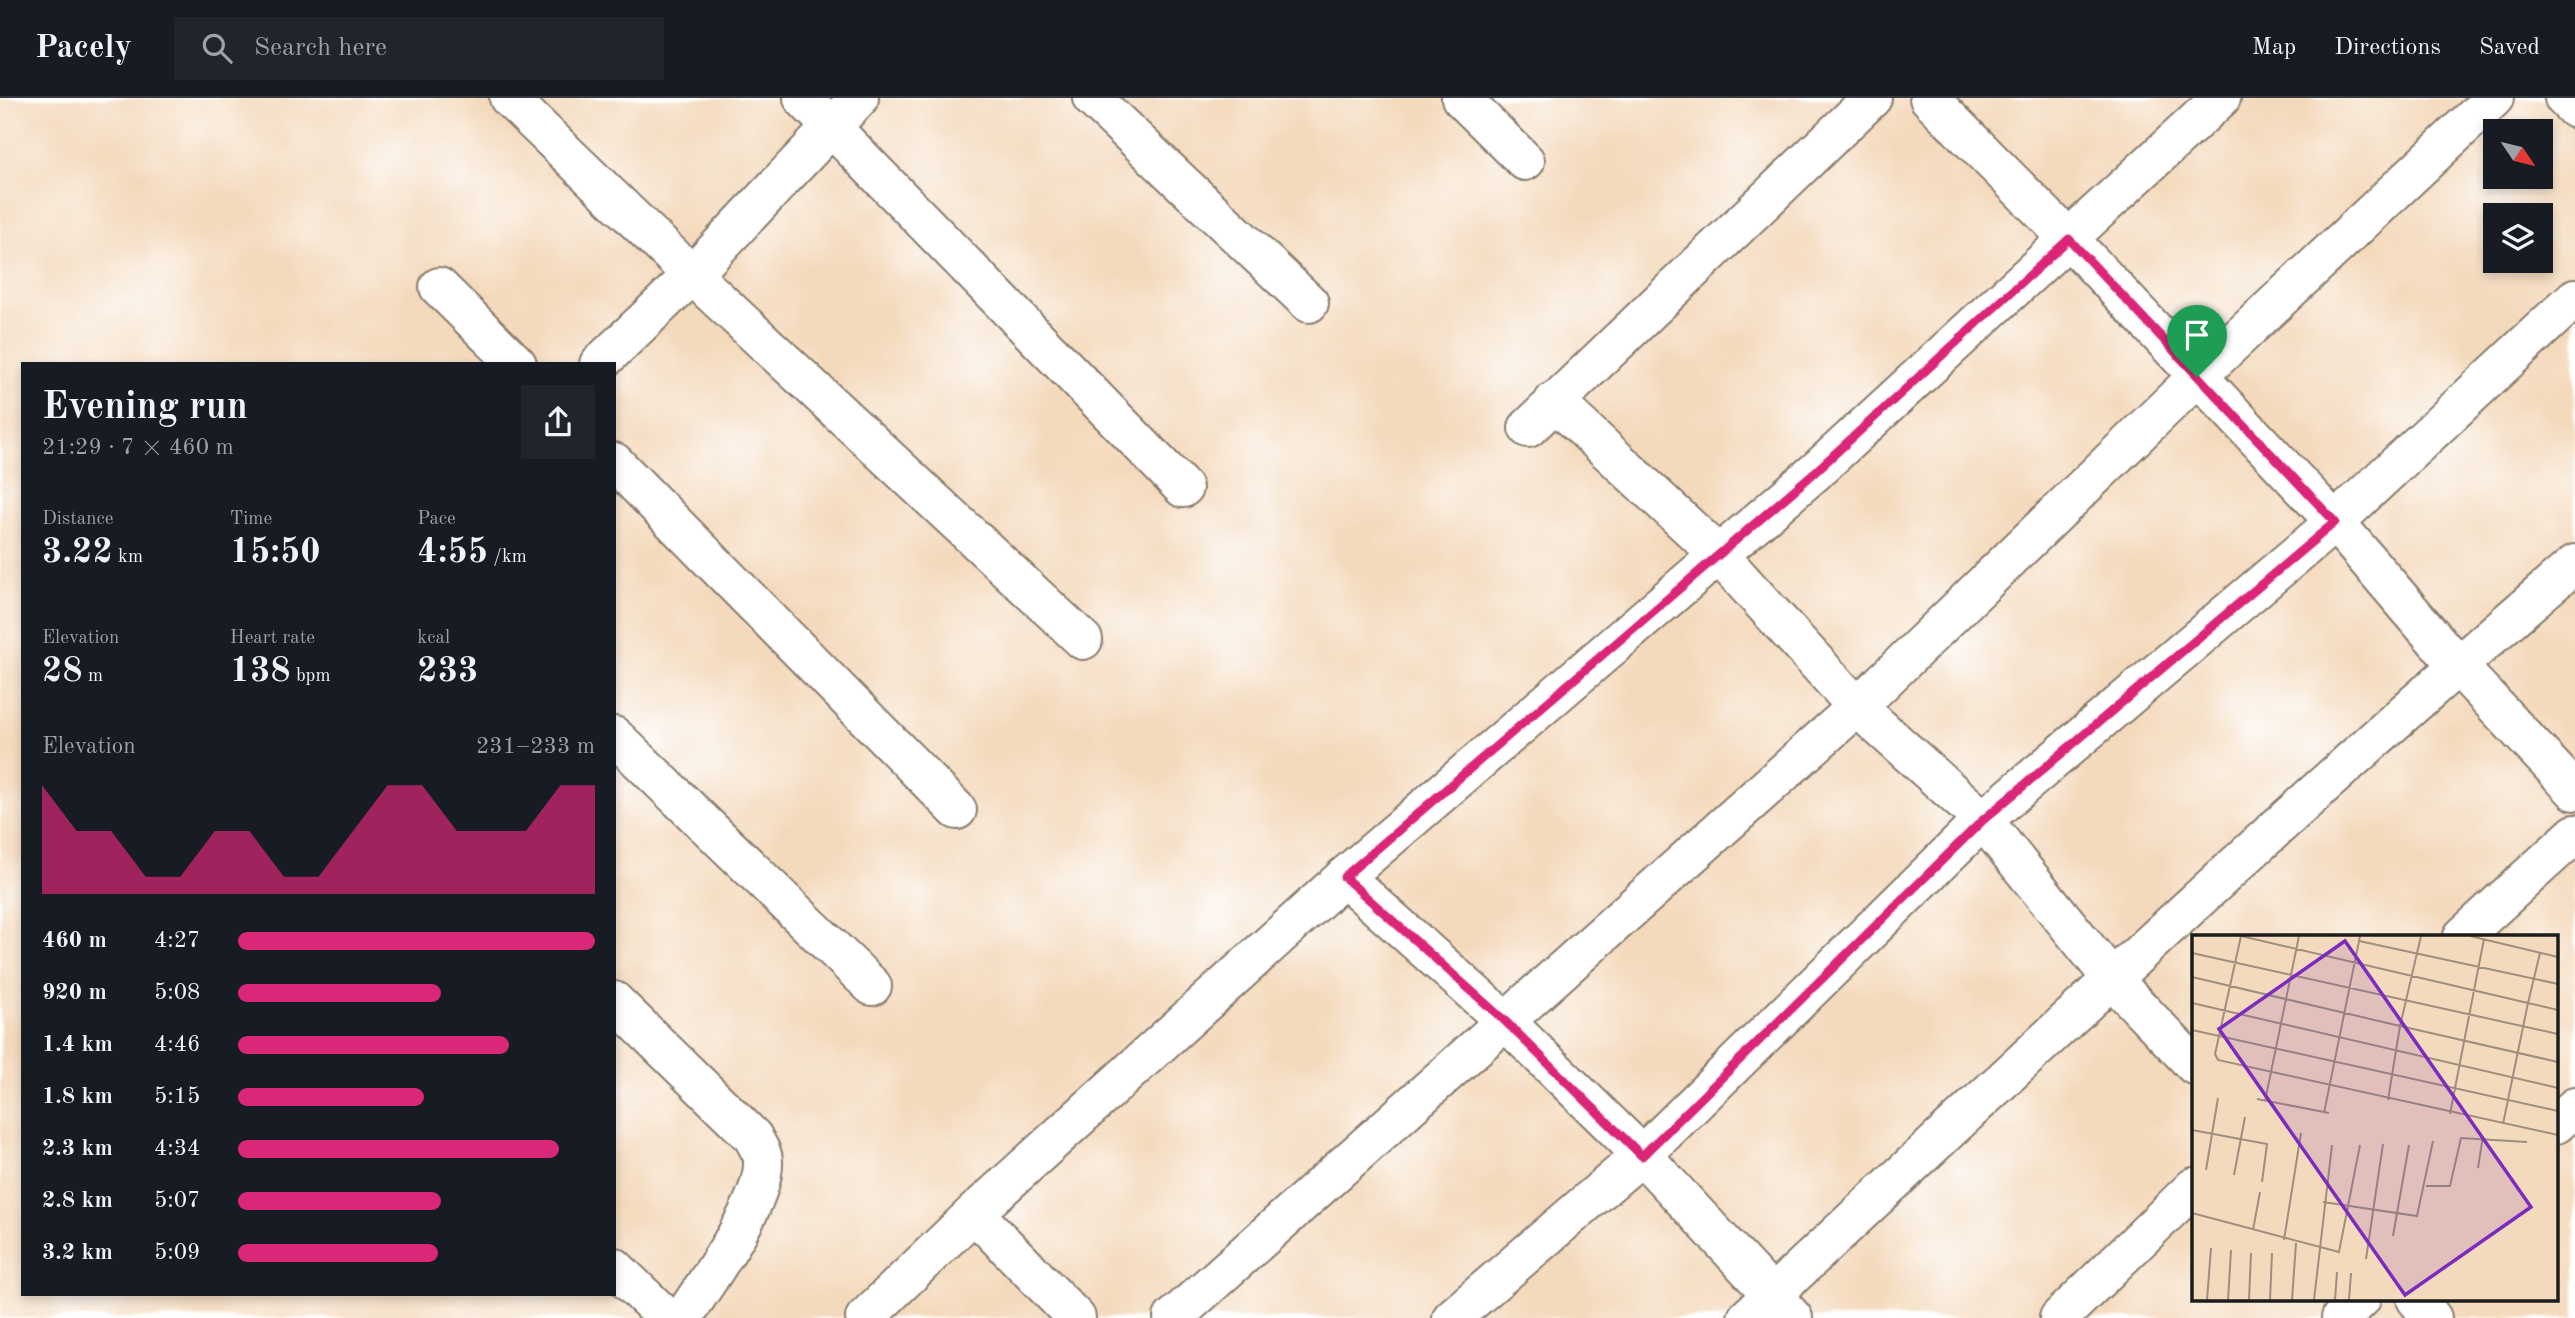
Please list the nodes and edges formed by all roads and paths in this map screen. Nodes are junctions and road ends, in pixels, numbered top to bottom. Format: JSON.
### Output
{"nodes":[{"id":1,"x":509,"y":98,"type":"edge"},
{"id":2,"x":803,"y":98,"type":"edge"},
{"id":3,"x":859,"y":98,"type":"edge"},
{"id":4,"x":1092,"y":98,"type":"edge"},
{"id":5,"x":1461,"y":98,"type":"edge"},
{"id":6,"x":1872,"y":98,"type":"edge"},
{"id":7,"x":1930,"y":98,"type":"edge"},
{"id":8,"x":2221,"y":98,"type":"edge"},
{"id":9,"x":2494,"y":98,"type":"edge"},
{"id":10,"x":2564,"y":98,"type":"edge"},
{"id":11,"x":2575,"y":109,"type":"edge"},
{"id":12,"x":832,"y":125,"type":"junction"},
{"id":13,"x":1525,"y":161,"type":"dead end"},
{"id":14,"x":2069,"y":239,"type":"junction"},
{"id":15,"x":692,"y":275,"type":"junction"},
{"id":16,"x":439,"y":286,"type":"dead end"},
{"id":17,"x":2575,"y":298,"type":"edge"},
{"id":18,"x":1309,"y":303,"type":"dead end"},
{"id":19,"x":515,"y":362,"type":"edge"},
{"id":20,"x":601,"y":362,"type":"edge"},
{"id":21,"x":2197,"y":377,"type":"junction"},
{"id":22,"x":1555,"y":401,"type":"junction"},
{"id":23,"x":1528,"y":428,"type":"dead end"},
{"id":24,"x":616,"y":464,"type":"edge"},
{"id":25,"x":1183,"y":488,"type":"dead end"},
{"id":26,"x":2335,"y":522,"type":"junction"},
{"id":27,"x":1718,"y":554,"type":"junction"},
{"id":28,"x":2575,"y":564,"type":"edge"},
{"id":29,"x":1083,"y":640,"type":"dead end"},
{"id":30,"x":2457,"y":665,"type":"junction"},
{"id":31,"x":1857,"y":707,"type":"junction"},
{"id":32,"x":616,"y":738,"type":"edge"},
{"id":33,"x":2575,"y":792,"type":"edge"},
{"id":34,"x":957,"y":810,"type":"dead end"},
{"id":35,"x":1983,"y":820,"type":"junction"},
{"id":36,"x":2575,"y":834,"type":"edge"},
{"id":37,"x":1344,"y":877,"type":"junction"},
{"id":38,"x":2464,"y":935,"type":"edge"},
{"id":39,"x":2112,"y":979,"type":"junction"},
{"id":40,"x":872,"y":986,"type":"dead end"},
{"id":41,"x":616,"y":1003,"type":"edge"},
{"id":42,"x":1505,"y":1021,"type":"junction"},
{"id":43,"x":2192,"y":1064,"type":"edge"},
{"id":44,"x":2575,"y":1107,"type":"edge"},
{"id":45,"x":2558,"y":1122,"type":"edge"},
{"id":46,"x":1642,"y":1156,"type":"junction"},
{"id":47,"x":2192,"y":1187,"type":"edge"},
{"id":48,"x":974,"y":1213,"type":"junction"},
{"id":49,"x":616,"y":1269,"type":"edge"},
{"id":50,"x":2360,"y":1300,"type":"edge"},
{"id":51,"x":2417,"y":1300,"type":"edge"},
{"id":52,"x":1771,"y":1310,"type":"edge"},
{"id":53,"x":667,"y":1318,"type":"edge"},
{"id":54,"x":683,"y":1318,"type":"edge"},
{"id":55,"x":865,"y":1318,"type":"edge"},
{"id":56,"x":1076,"y":1318,"type":"edge"},
{"id":57,"x":1173,"y":1318,"type":"edge"},
{"id":58,"x":1452,"y":1318,"type":"edge"},
{"id":59,"x":2059,"y":1318,"type":"edge"},
{"id":60,"x":2341,"y":1318,"type":"edge"},
{"id":61,"x":2432,"y":1318,"type":"edge"}],
"edges":[{"from":1,"to":15,"type":"street"},
{"from":2,"to":12,"type":"street"},
{"from":3,"to":12,"type":"street"},
{"from":4,"to":18,"type":"street"},
{"from":5,"to":13,"type":"street"},
{"from":6,"to":22,"type":"street"},
{"from":7,"to":14,"type":"street"},
{"from":8,"to":14,"type":"street"},
{"from":9,"to":21,"type":"street"},
{"from":10,"to":11,"type":"street"},
{"from":12,"to":15,"type":"street"},
{"from":12,"to":25,"type":"street"},
{"from":14,"to":21,"type":"street"},
{"from":14,"to":27,"type":"street"},
{"from":15,"to":20,"type":"street"},
{"from":15,"to":29,"type":"street"},
{"from":16,"to":19,"type":"street"},
{"from":17,"to":26,"type":"street"},
{"from":21,"to":26,"type":"street"},
{"from":21,"to":31,"type":"street"},
{"from":22,"to":23,"type":"street"},
{"from":22,"to":27,"type":"street"},
{"from":24,"to":34,"type":"street"},
{"from":26,"to":30,"type":"street"},
{"from":26,"to":35,"type":"street"},
{"from":27,"to":31,"type":"street"},
{"from":27,"to":37,"type":"street"},
{"from":28,"to":30,"type":"street"},
{"from":30,"to":33,"type":"street"},
{"from":30,"to":39,"type":"street"},
{"from":31,"to":35,"type":"street"},
{"from":31,"to":42,"type":"street"},
{"from":32,"to":40,"type":"street"},
{"from":35,"to":39,"type":"street"},
{"from":35,"to":46,"type":"street"},
{"from":36,"to":38,"type":"street"},
{"from":37,"to":42,"type":"street"},
{"from":37,"to":48,"type":"street"},
{"from":39,"to":43,"type":"street"},
{"from":39,"to":52,"type":"street"},
{"from":41,"to":54,"type":"street"},
{"from":42,"to":46,"type":"street"},
{"from":42,"to":57,"type":"street"},
{"from":44,"to":45,"type":"street"},
{"from":46,"to":52,"type":"street"},
{"from":46,"to":58,"type":"street"},
{"from":47,"to":59,"type":"street"},
{"from":48,"to":55,"type":"street"},
{"from":48,"to":56,"type":"street"},
{"from":49,"to":53,"type":"street"},
{"from":50,"to":60,"type":"street"},
{"from":51,"to":61,"type":"street"}]}
